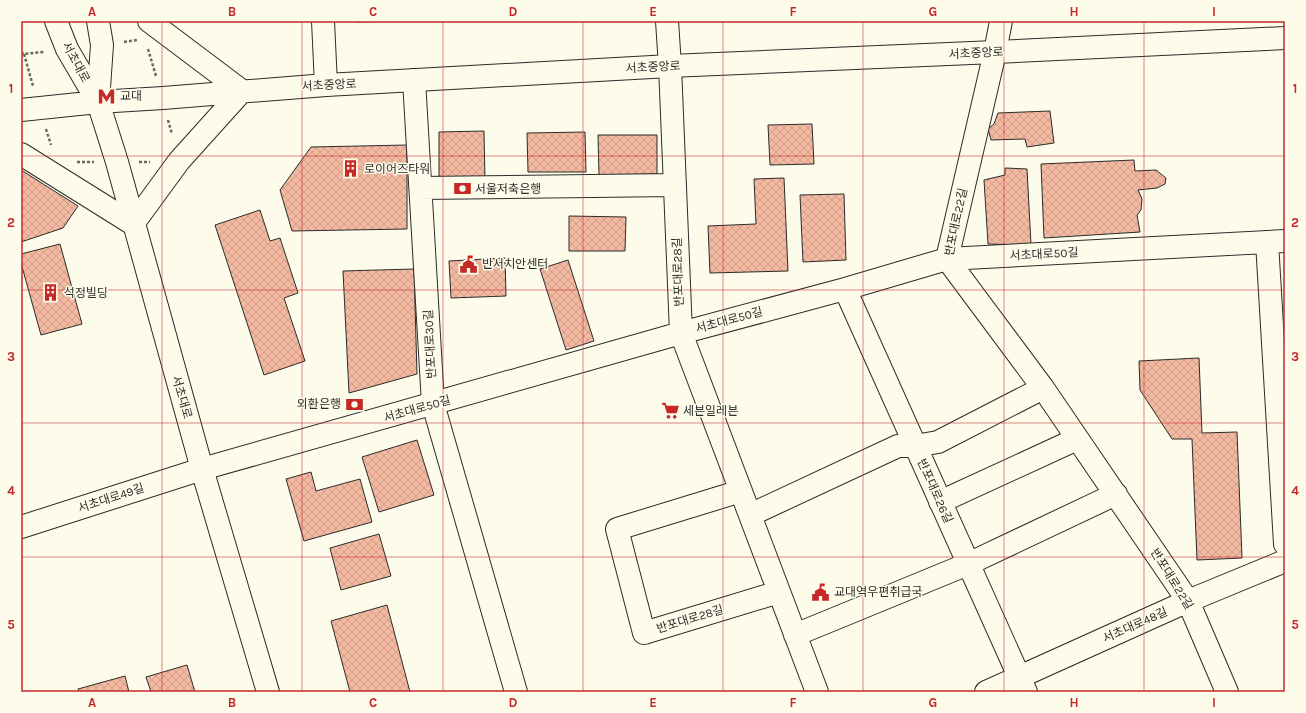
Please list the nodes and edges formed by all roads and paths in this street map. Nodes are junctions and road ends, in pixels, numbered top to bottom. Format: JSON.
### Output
{"nodes":[{"id":1,"x":56,"y":21,"type":"edge"},
{"id":2,"x":98,"y":21,"type":"edge"},
{"id":3,"x":149,"y":21,"type":"edge"},
{"id":4,"x":323,"y":21,"type":"edge"},
{"id":5,"x":666,"y":21,"type":"edge"},
{"id":6,"x":1001,"y":21,"type":"edge"},
{"id":7,"x":1285,"y":38,"type":"edge"},
{"id":8,"x":995,"y":52,"type":"junction"},
{"id":9,"x":670,"y":66,"type":"junction"},
{"id":10,"x":414,"y":80,"type":"junction"},
{"id":11,"x":326,"y":85,"type":"junction"},
{"id":12,"x":242,"y":91,"type":"junction"},
{"id":13,"x":98,"y":102,"type":"junction"},
{"id":14,"x":21,"y":110,"type":"edge"},
{"id":15,"x":21,"y":154,"type":"edge"},
{"id":16,"x":675,"y":185,"type":"junction"},
{"id":17,"x":421,"y":188,"type":"junction"},
{"id":18,"x":134,"y":224,"type":"junction"},
{"id":19,"x":1276,"y":241,"type":"edge"},
{"id":20,"x":946,"y":259,"type":"junction"},
{"id":21,"x":845,"y":289,"type":"junction"},
{"id":22,"x":681,"y":333,"type":"junction"},
{"id":23,"x":1043,"y":388,"type":"junction"},
{"id":24,"x":433,"y":404,"type":"junction"},
{"id":25,"x":1077,"y":440,"type":"junction"},
{"id":26,"x":916,"y":446,"type":"junction"},
{"id":27,"x":202,"y":469,"type":"junction"},
{"id":28,"x":741,"y":491,"type":"junction"},
{"id":29,"x":1116,"y":494,"type":"junction"},
{"id":30,"x":940,"y":502,"type":"junction"},
{"id":31,"x":750,"y":515,"type":"junction"},
{"id":32,"x":21,"y":527,"type":"edge"},
{"id":33,"x":1285,"y":544,"type":"edge"},
{"id":34,"x":1285,"y":561,"type":"edge"},
{"id":35,"x":968,"y":564,"type":"junction"},
{"id":36,"x":779,"y":592,"type":"junction"},
{"id":37,"x":1188,"y":601,"type":"junction"},
{"id":38,"x":795,"y":635,"type":"junction"},
{"id":39,"x":1023,"y":684,"type":"edge"},
{"id":40,"x":268,"y":692,"type":"edge"},
{"id":41,"x":516,"y":692,"type":"edge"},
{"id":42,"x":817,"y":692,"type":"edge"},
{"id":43,"x":986,"y":692,"type":"edge"},
{"id":44,"x":1227,"y":692,"type":"edge"}],
"edges":[{"from":1,"to":13,"type":"street","name":"서초대로"},
{"from":2,"to":13,"type":"street","name":"서초대로"},
{"from":3,"to":12,"type":"street"},
{"from":4,"to":11,"type":"street"},
{"from":5,"to":9,"type":"street","name":"반포대로28길"},
{"from":6,"to":8,"type":"street","name":"반포대로22길"},
{"from":7,"to":8,"type":"street","name":"서초중앙로"},
{"from":8,"to":9,"type":"street","name":"서초중앙로"},
{"from":8,"to":20,"type":"street","name":"반포대로22길"},
{"from":9,"to":10,"type":"street","name":"서초중앙로"},
{"from":9,"to":16,"type":"street","name":"반포대로28길"},
{"from":10,"to":11,"type":"street","name":"서초중앙로"},
{"from":10,"to":17,"type":"street","name":"반포대로30길"},
{"from":11,"to":12,"type":"street","name":"서초중앙로"},
{"from":12,"to":13,"type":"street","name":"서초중앙로"},
{"from":12,"to":18,"type":"street"},
{"from":13,"to":14,"type":"street","name":"서초중앙로"},
{"from":13,"to":18,"type":"street","name":"서초대로"},
{"from":15,"to":18,"type":"street"},
{"from":16,"to":17,"type":"street"},
{"from":16,"to":22,"type":"street","name":"반포대로28길"},
{"from":17,"to":24,"type":"street","name":"반포대로30길"},
{"from":18,"to":27,"type":"street","name":"서초대로"},
{"from":19,"to":20,"type":"street","name":"서초대로50길"},
{"from":19,"to":33,"type":"street","name":"서초대로50길"},
{"from":20,"to":21,"type":"street","name":"서초대로50길"},
{"from":20,"to":23,"type":"street","name":"반포대로22길"},
{"from":21,"to":22,"type":"street","name":"서초대로50길"},
{"from":21,"to":26,"type":"street","name":"반포대로26길"},
{"from":22,"to":24,"type":"street","name":"서초대로50길"},
{"from":22,"to":28,"type":"street","name":"반포대로28길"},
{"from":23,"to":25,"type":"street","name":"반포대로22길"},
{"from":23,"to":26,"type":"street"},
{"from":24,"to":27,"type":"street","name":"서초대로50길"},
{"from":24,"to":41,"type":"street","name":"반포대로30길"},
{"from":25,"to":29,"type":"street","name":"반포대로22길"},
{"from":25,"to":30,"type":"street"},
{"from":26,"to":30,"type":"street","name":"반포대로26길"},
{"from":26,"to":31,"type":"street"},
{"from":27,"to":32,"type":"street","name":"서초대로49길"},
{"from":27,"to":40,"type":"street","name":"서초대로"},
{"from":28,"to":31,"type":"street","name":"반포대로28길"},
{"from":28,"to":36,"type":"street","name":"반포대로28길"},
{"from":29,"to":35,"type":"street"},
{"from":29,"to":37,"type":"street","name":"반포대로22길"},
{"from":30,"to":35,"type":"street","name":"반포대로26길"},
{"from":31,"to":36,"type":"street","name":"반포대로28길"},
{"from":34,"to":37,"type":"street","name":"서초대로48길"},
{"from":35,"to":38,"type":"street"},
{"from":35,"to":39,"type":"street","name":"반포대로26길"},
{"from":36,"to":38,"type":"street","name":"반포대로28길"},
{"from":37,"to":39,"type":"street","name":"서초대로48길"},
{"from":37,"to":44,"type":"street","name":"반포대로22길"},
{"from":38,"to":42,"type":"street","name":"반포대로28길"},
{"from":39,"to":43,"type":"street","name":"서초대로48길"}]}
